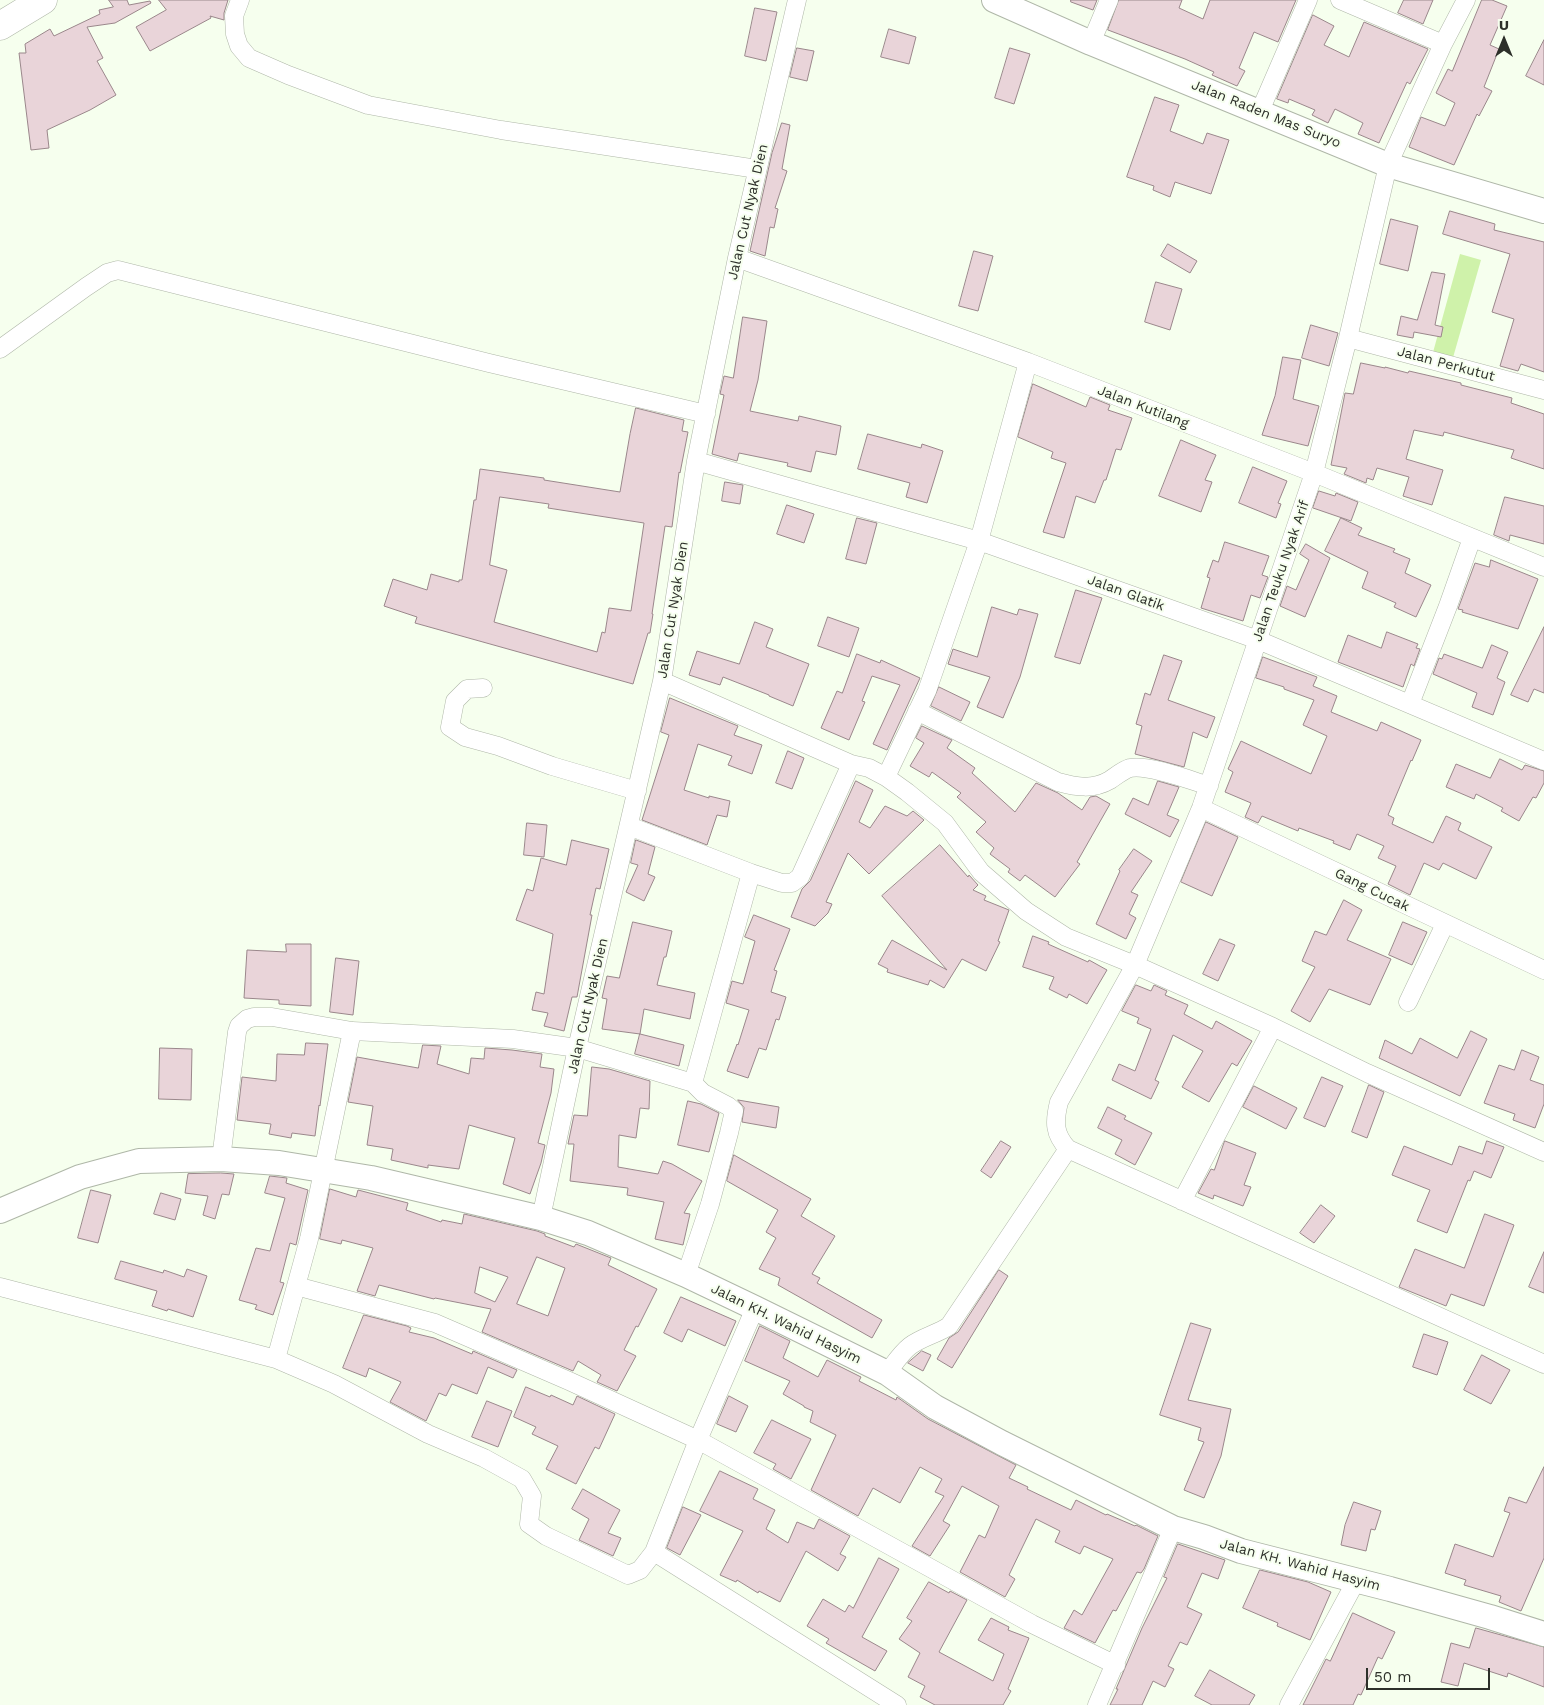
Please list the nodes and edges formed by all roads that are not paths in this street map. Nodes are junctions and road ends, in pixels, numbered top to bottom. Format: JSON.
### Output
{"nodes":[{"id":1,"x":43,"y":0,"type":"edge"},
{"id":2,"x":240,"y":0,"type":"edge"},
{"id":3,"x":797,"y":0,"type":"edge"},
{"id":4,"x":994,"y":0,"type":"edge"},
{"id":5,"x":1109,"y":0,"type":"edge"},
{"id":6,"x":1308,"y":0,"type":"edge"},
{"id":7,"x":1340,"y":0,"type":"edge"},
{"id":8,"x":1466,"y":0,"type":"edge"},
{"id":9,"x":0,"y":26,"type":"edge"},
{"id":10,"x":1091,"y":42,"type":"junction"},
{"id":11,"x":1443,"y":44,"type":"junction"},
{"id":12,"x":1260,"y":111,"type":"junction"},
{"id":13,"x":1388,"y":165,"type":"junction"},
{"id":14,"x":757,"y":169,"type":"junction"},
{"id":15,"x":1544,"y":211,"type":"edge"},
{"id":16,"x":737,"y":258,"type":"junction"},
{"id":17,"x":1348,"y":338,"type":"junction"},
{"id":18,"x":0,"y":350,"type":"edge"},
{"id":19,"x":1028,"y":362,"type":"junction"},
{"id":20,"x":1544,"y":390,"type":"edge"},
{"id":21,"x":706,"y":414,"type":"junction"},
{"id":22,"x":696,"y":461,"type":"junction"},
{"id":23,"x":1314,"y":474,"type":"junction"},
{"id":24,"x":1472,"y":538,"type":"junction"},
{"id":25,"x":979,"y":540,"type":"junction"},
{"id":26,"x":1544,"y":567,"type":"edge"},
{"id":27,"x":1258,"y":640,"type":"junction"},
{"id":28,"x":662,"y":681,"type":"junction"},
{"id":29,"x":483,"y":688,"type":"dead end"},
{"id":30,"x":1410,"y":704,"type":"junction"},
{"id":31,"x":917,"y":711,"type":"junction"},
{"id":32,"x":1544,"y":760,"type":"edge"},
{"id":33,"x":851,"y":764,"type":"junction"},
{"id":34,"x":886,"y":777,"type":"junction"},
{"id":35,"x":1208,"y":786,"type":"junction"},
{"id":36,"x":637,"y":791,"type":"junction"},
{"id":37,"x":1201,"y":808,"type":"junction"},
{"id":38,"x":629,"y":826,"type":"junction"},
{"id":39,"x":751,"y":873,"type":"junction"},
{"id":40,"x":1445,"y":924,"type":"junction"},
{"id":41,"x":1135,"y":966,"type":"junction"},
{"id":42,"x":1544,"y":970,"type":"edge"},
{"id":43,"x":1408,"y":1002,"type":"dead end"},
{"id":44,"x":1273,"y":1027,"type":"junction"},
{"id":45,"x":352,"y":1031,"type":"junction"},
{"id":46,"x":577,"y":1048,"type":"junction"},
{"id":47,"x":693,"y":1083,"type":"junction"},
{"id":48,"x":1068,"y":1149,"type":"junction"},
{"id":49,"x":1544,"y":1152,"type":"edge"},
{"id":50,"x":221,"y":1159,"type":"junction"},
{"id":51,"x":322,"y":1170,"type":"junction"},
{"id":52,"x":1182,"y":1201,"type":"junction"},
{"id":53,"x":0,"y":1211,"type":"edge"},
{"id":54,"x":541,"y":1218,"type":"junction"},
{"id":55,"x":686,"y":1275,"type":"junction"},
{"id":56,"x":296,"y":1286,"type":"junction"},
{"id":57,"x":0,"y":1287,"type":"edge"},
{"id":58,"x":755,"y":1308,"type":"junction"},
{"id":59,"x":276,"y":1359,"type":"junction"},
{"id":60,"x":1544,"y":1364,"type":"edge"},
{"id":61,"x":887,"y":1373,"type":"junction"},
{"id":62,"x":698,"y":1440,"type":"junction"},
{"id":63,"x":1173,"y":1528,"type":"junction"},
{"id":64,"x":654,"y":1552,"type":"junction"},
{"id":65,"x":1356,"y":1581,"type":"junction"},
{"id":66,"x":1544,"y":1634,"type":"edge"},
{"id":67,"x":1116,"y":1665,"type":"junction"},
{"id":68,"x":897,"y":1705,"type":"edge"},
{"id":69,"x":1098,"y":1705,"type":"edge"},
{"id":70,"x":1289,"y":1705,"type":"edge"}],
"edges":[{"from":1,"to":9,"type":"highway"},
{"from":2,"to":14,"type":"street"},
{"from":3,"to":14,"type":"street","name":"Jalan Cut Nyak Dien"},
{"from":4,"to":10,"type":"street","name":"Jalan Raden Mas Suryo"},
{"from":5,"to":10,"type":"street"},
{"from":6,"to":12,"type":"street"},
{"from":7,"to":11,"type":"street"},
{"from":8,"to":11,"type":"street","name":"Jalan Teuku Nyak Arif"},
{"from":10,"to":12,"type":"street","name":"Jalan Raden Mas Suryo"},
{"from":11,"to":13,"type":"street","name":"Jalan Teuku Nyak Arif"},
{"from":12,"to":13,"type":"street","name":"Jalan Raden Mas Suryo"},
{"from":13,"to":15,"type":"street","name":"Jalan Raden Mas Suryo"},
{"from":13,"to":17,"type":"street","name":"Jalan Teuku Nyak Arif"},
{"from":14,"to":16,"type":"street","name":"Jalan Cut Nyak Dien"},
{"from":16,"to":19,"type":"street","name":"Jalan Kutilang"},
{"from":16,"to":21,"type":"street","name":"Jalan Cut Nyak Dien"},
{"from":17,"to":20,"type":"street","name":"Jalan Perkutut"},
{"from":17,"to":23,"type":"street","name":"Jalan Teuku Nyak Arif"},
{"from":18,"to":21,"type":"street"},
{"from":19,"to":23,"type":"street","name":"Jalan Kutilang"},
{"from":19,"to":25,"type":"street"},
{"from":21,"to":22,"type":"street","name":"Jalan Cut Nyak Dien"},
{"from":22,"to":25,"type":"street","name":"Jalan Glatik"},
{"from":22,"to":28,"type":"street","name":"Jalan Cut Nyak Dien"},
{"from":23,"to":24,"type":"street","name":"Jalan Kutilang"},
{"from":23,"to":27,"type":"street","name":"Jalan Teuku Nyak Arif"},
{"from":24,"to":26,"type":"street","name":"Jalan Kutilang"},
{"from":24,"to":30,"type":"street"},
{"from":25,"to":27,"type":"street","name":"Jalan Glatik"},
{"from":25,"to":31,"type":"street"},
{"from":27,"to":30,"type":"street","name":"Jalan Glatik"},
{"from":27,"to":35,"type":"street","name":"Jalan Teuku Nyak Arif"},
{"from":28,"to":33,"type":"street"},
{"from":28,"to":36,"type":"street","name":"Jalan Cut Nyak Dien"},
{"from":29,"to":36,"type":"street"},
{"from":30,"to":32,"type":"street","name":"Jalan Glatik"},
{"from":31,"to":34,"type":"street"},
{"from":31,"to":35,"type":"street"},
{"from":33,"to":34,"type":"street"},
{"from":33,"to":39,"type":"street"},
{"from":34,"to":41,"type":"street"},
{"from":35,"to":37,"type":"street","name":"Jalan Teuku Nyak Arif"},
{"from":36,"to":38,"type":"street","name":"Jalan Cut Nyak Dien"},
{"from":37,"to":40,"type":"street","name":"Gang Cucak"},
{"from":37,"to":41,"type":"street","name":"Jalan Teuku Nyak Arif"},
{"from":38,"to":39,"type":"street"},
{"from":38,"to":46,"type":"street","name":"Jalan Cut Nyak Dien"},
{"from":39,"to":47,"type":"street"},
{"from":40,"to":42,"type":"street","name":"Gang Cucak"},
{"from":40,"to":43,"type":"street"},
{"from":41,"to":44,"type":"street"},
{"from":41,"to":48,"type":"street","name":"Jalan Teuku Nyak Arif"},
{"from":44,"to":49,"type":"street"},
{"from":44,"to":52,"type":"street"},
{"from":45,"to":46,"type":"street"},
{"from":45,"to":50,"type":"street"},
{"from":45,"to":51,"type":"street"},
{"from":46,"to":47,"type":"street"},
{"from":46,"to":54,"type":"street","name":"Jalan Cut Nyak Dien"},
{"from":47,"to":55,"type":"street"},
{"from":48,"to":52,"type":"street"},
{"from":48,"to":61,"type":"street"},
{"from":50,"to":51,"type":"street","name":"Jalan KH. Wahid Hasyim"},
{"from":50,"to":53,"type":"street","name":"Jalan KH. Wahid Hasyim"},
{"from":51,"to":54,"type":"street","name":"Jalan KH. Wahid Hasyim"},
{"from":51,"to":56,"type":"street"},
{"from":52,"to":60,"type":"street"},
{"from":54,"to":55,"type":"street","name":"Jalan KH. Wahid Hasyim"},
{"from":55,"to":58,"type":"street","name":"Jalan KH. Wahid Hasyim"},
{"from":56,"to":59,"type":"street"},
{"from":56,"to":62,"type":"street"},
{"from":57,"to":59,"type":"street"},
{"from":58,"to":61,"type":"street","name":"Jalan KH. Wahid Hasyim"},
{"from":58,"to":62,"type":"street"},
{"from":59,"to":64,"type":"street"},
{"from":61,"to":63,"type":"street","name":"Jalan KH. Wahid Hasyim"},
{"from":62,"to":64,"type":"street"},
{"from":62,"to":67,"type":"street"},
{"from":63,"to":65,"type":"street","name":"Jalan KH. Wahid Hasyim"},
{"from":63,"to":67,"type":"street"},
{"from":64,"to":68,"type":"street"},
{"from":65,"to":66,"type":"street","name":"Jalan KH. Wahid Hasyim"},
{"from":65,"to":70,"type":"street"},
{"from":67,"to":69,"type":"street"}]}
